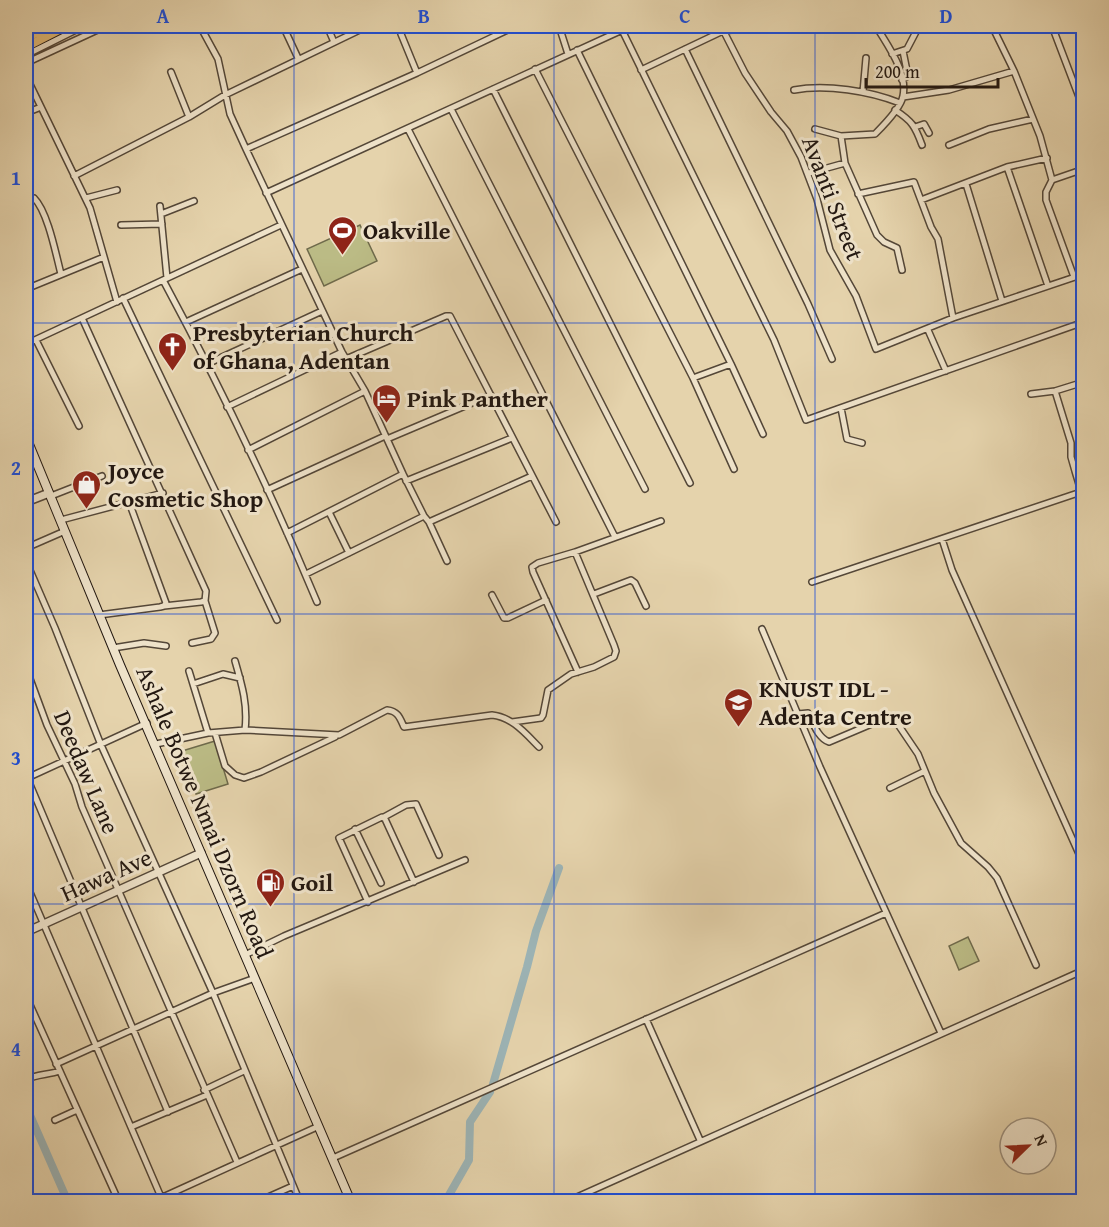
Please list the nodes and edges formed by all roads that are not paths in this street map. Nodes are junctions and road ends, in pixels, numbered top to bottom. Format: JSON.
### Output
{"nodes":[{"id":1,"x":33,"y":26,"type":"edge"},
{"id":2,"x":50,"y":26,"type":"edge"},
{"id":3,"x":67,"y":26,"type":"edge"},
{"id":4,"x":84,"y":26,"type":"edge"},
{"id":5,"x":106,"y":26,"type":"edge"},
{"id":6,"x":200,"y":26,"type":"edge"},
{"id":7,"x":283,"y":26,"type":"edge"},
{"id":8,"x":327,"y":26,"type":"edge"},
{"id":9,"x":368,"y":26,"type":"edge"},
{"id":10,"x":516,"y":26,"type":"edge"},
{"id":11,"x":559,"y":26,"type":"edge"},
{"id":12,"x":631,"y":26,"type":"edge"},
{"id":13,"x":767,"y":26,"type":"edge"},
{"id":14,"x":876,"y":26,"type":"edge"},
{"id":15,"x":1004,"y":26,"type":"edge"},
{"id":16,"x":1052,"y":26,"type":"edge"},
{"id":17,"x":994,"y":27,"type":"edge"},
{"id":18,"x":722,"y":28,"type":"edge"},
{"id":19,"x":26,"y":29,"type":"edge"},
{"id":20,"x":622,"y":30,"type":"junction"},
{"id":21,"x":946,"y":30,"type":"dead end"},
{"id":22,"x":401,"y":34,"type":"dead end"},
{"id":23,"x":26,"y":38,"type":"edge"},
{"id":24,"x":333,"y":42,"type":"junction"},
{"id":25,"x":26,"y":47,"type":"edge"},
{"id":26,"x":685,"y":49,"type":"junction"},
{"id":27,"x":577,"y":50,"type":"junction"},
{"id":28,"x":903,"y":51,"type":"junction"},
{"id":29,"x":568,"y":54,"type":"junction"},
{"id":30,"x":892,"y":54,"type":"junction"},
{"id":31,"x":26,"y":55,"type":"edge"},
{"id":32,"x":298,"y":58,"type":"junction"},
{"id":33,"x":866,"y":58,"type":"dead end"},
{"id":34,"x":26,"y":63,"type":"edge"},
{"id":35,"x":535,"y":69,"type":"junction"},
{"id":36,"x":641,"y":70,"type":"junction"},
{"id":37,"x":1014,"y":71,"type":"junction"},
{"id":38,"x":171,"y":72,"type":"dead end"},
{"id":39,"x":417,"y":74,"type":"junction"},
{"id":40,"x":26,"y":76,"type":"edge"},
{"id":41,"x":902,"y":80,"type":"junction"},
{"id":42,"x":493,"y":89,"type":"junction"},
{"id":43,"x":794,"y":90,"type":"dead end"},
{"id":44,"x":863,"y":92,"type":"junction"},
{"id":45,"x":225,"y":95,"type":"junction"},
{"id":46,"x":902,"y":100,"type":"junction"},
{"id":47,"x":41,"y":107,"type":"junction"},
{"id":48,"x":451,"y":109,"type":"junction"},
{"id":49,"x":895,"y":110,"type":"junction"},
{"id":50,"x":1083,"y":110,"type":"edge"},
{"id":51,"x":26,"y":113,"type":"edge"},
{"id":52,"x":189,"y":117,"type":"junction"},
{"id":53,"x":1033,"y":119,"type":"junction"},
{"id":54,"x":915,"y":127,"type":"junction"},
{"id":55,"x":408,"y":129,"type":"junction"},
{"id":56,"x":814,"y":129,"type":"dead end"},
{"id":57,"x":929,"y":133,"type":"dead end"},
{"id":58,"x":841,"y":136,"type":"junction"},
{"id":59,"x":922,"y":145,"type":"dead end"},
{"id":60,"x":949,"y":145,"type":"dead end"},
{"id":61,"x":246,"y":149,"type":"junction"},
{"id":62,"x":1047,"y":158,"type":"junction"},
{"id":63,"x":845,"y":163,"type":"junction"},
{"id":64,"x":1008,"y":167,"type":"junction"},
{"id":65,"x":1083,"y":169,"type":"edge"},
{"id":66,"x":809,"y":173,"type":"junction"},
{"id":67,"x":74,"y":176,"type":"junction"},
{"id":68,"x":1052,"y":180,"type":"junction"},
{"id":69,"x":966,"y":184,"type":"junction"},
{"id":70,"x":117,"y":190,"type":"dead end"},
{"id":71,"x":266,"y":193,"type":"junction"},
{"id":72,"x":858,"y":194,"type":"junction"},
{"id":73,"x":86,"y":198,"type":"junction"},
{"id":74,"x":921,"y":200,"type":"junction"},
{"id":75,"x":26,"y":201,"type":"edge"},
{"id":76,"x":194,"y":201,"type":"dead end"},
{"id":77,"x":160,"y":206,"type":"dead end"},
{"id":78,"x":161,"y":214,"type":"junction"},
{"id":79,"x":162,"y":224,"type":"junction"},
{"id":80,"x":121,"y":225,"type":"dead end"},
{"id":81,"x":281,"y":225,"type":"junction"},
{"id":82,"x":104,"y":257,"type":"junction"},
{"id":83,"x":302,"y":268,"type":"junction"},
{"id":84,"x":902,"y":270,"type":"dead end"},
{"id":85,"x":61,"y":274,"type":"junction"},
{"id":86,"x":1079,"y":275,"type":"edge"},
{"id":87,"x":165,"y":279,"type":"junction"},
{"id":88,"x":1048,"y":286,"type":"junction"},
{"id":89,"x":26,"y":289,"type":"edge"},
{"id":90,"x":1083,"y":289,"type":"edge"},
{"id":91,"x":120,"y":300,"type":"junction"},
{"id":92,"x":1002,"y":301,"type":"junction"},
{"id":93,"x":322,"y":310,"type":"junction"},
{"id":94,"x":82,"y":318,"type":"junction"},
{"id":95,"x":953,"y":318,"type":"junction"},
{"id":96,"x":186,"y":322,"type":"junction"},
{"id":97,"x":1083,"y":322,"type":"edge"},
{"id":98,"x":927,"y":330,"type":"junction"},
{"id":99,"x":36,"y":340,"type":"junction"},
{"id":100,"x":26,"y":344,"type":"edge"},
{"id":101,"x":342,"y":352,"type":"junction"},
{"id":102,"x":346,"y":359,"type":"junction"},
{"id":103,"x":832,"y":359,"type":"dead end"},
{"id":104,"x":207,"y":364,"type":"junction"},
{"id":105,"x":732,"y":364,"type":"junction"},
{"id":106,"x":946,"y":370,"type":"junction"},
{"id":107,"x":693,"y":378,"type":"junction"},
{"id":108,"x":1083,"y":382,"type":"edge"},
{"id":109,"x":365,"y":391,"type":"junction"},
{"id":110,"x":1055,"y":391,"type":"junction"},
{"id":111,"x":1031,"y":394,"type":"dead end"},
{"id":112,"x":491,"y":395,"type":"junction"},
{"id":113,"x":227,"y":407,"type":"junction"},
{"id":114,"x":841,"y":408,"type":"junction"},
{"id":115,"x":79,"y":426,"type":"dead end"},
{"id":116,"x":763,"y":434,"type":"dead end"},
{"id":117,"x":26,"y":437,"type":"edge"},
{"id":118,"x":386,"y":437,"type":"junction"},
{"id":119,"x":512,"y":438,"type":"junction"},
{"id":120,"x":862,"y":443,"type":"dead end"},
{"id":121,"x":248,"y":450,"type":"junction"},
{"id":122,"x":29,"y":454,"type":"edge"},
{"id":123,"x":1083,"y":460,"type":"edge"},
{"id":124,"x":734,"y":469,"type":"dead end"},
{"id":125,"x":1075,"y":471,"type":"junction"},
{"id":126,"x":403,"y":474,"type":"junction"},
{"id":127,"x":102,"y":476,"type":"dead end"},
{"id":128,"x":532,"y":476,"type":"junction"},
{"id":129,"x":406,"y":481,"type":"junction"},
{"id":130,"x":690,"y":483,"type":"dead end"},
{"id":131,"x":645,"y":489,"type":"dead end"},
{"id":132,"x":267,"y":490,"type":"junction"},
{"id":133,"x":1082,"y":491,"type":"edge"},
{"id":134,"x":163,"y":493,"type":"junction"},
{"id":135,"x":50,"y":495,"type":"junction"},
{"id":136,"x":26,"y":502,"type":"edge"},
{"id":137,"x":129,"y":502,"type":"junction"},
{"id":138,"x":329,"y":512,"type":"junction"},
{"id":139,"x":424,"y":516,"type":"junction"},
{"id":140,"x":61,"y":520,"type":"junction"},
{"id":141,"x":661,"y":521,"type":"dead end"},
{"id":142,"x":429,"y":522,"type":"junction"},
{"id":143,"x":556,"y":522,"type":"dead end"},
{"id":144,"x":65,"y":531,"type":"junction"},
{"id":145,"x":287,"y":533,"type":"junction"},
{"id":146,"x":615,"y":537,"type":"junction"},
{"id":147,"x":942,"y":539,"type":"junction"},
{"id":148,"x":26,"y":548,"type":"edge"},
{"id":149,"x":575,"y":552,"type":"junction"},
{"id":150,"x":349,"y":553,"type":"junction"},
{"id":151,"x":26,"y":561,"type":"edge"},
{"id":152,"x":447,"y":561,"type":"dead end"},
{"id":153,"x":306,"y":574,"type":"junction"},
{"id":154,"x":812,"y":582,"type":"dead end"},
{"id":155,"x":594,"y":594,"type":"junction"},
{"id":156,"x":492,"y":595,"type":"dead end"},
{"id":157,"x":546,"y":600,"type":"junction"},
{"id":158,"x":205,"y":601,"type":"junction"},
{"id":159,"x":318,"y":602,"type":"dead end"},
{"id":160,"x":164,"y":606,"type":"junction"},
{"id":161,"x":646,"y":606,"type":"dead end"},
{"id":162,"x":99,"y":615,"type":"junction"},
{"id":163,"x":277,"y":620,"type":"dead end"},
{"id":164,"x":762,"y":629,"type":"dead end"},
{"id":165,"x":192,"y":642,"type":"dead end"},
{"id":166,"x":166,"y":645,"type":"dead end"},
{"id":167,"x":113,"y":648,"type":"junction"},
{"id":168,"x":235,"y":662,"type":"dead end"},
{"id":169,"x":26,"y":668,"type":"edge"},
{"id":170,"x":189,"y":672,"type":"dead end"},
{"id":171,"x":578,"y":672,"type":"junction"},
{"id":172,"x":240,"y":678,"type":"junction"},
{"id":173,"x":193,"y":684,"type":"junction"},
{"id":174,"x":33,"y":685,"type":"junction"},
{"id":175,"x":26,"y":688,"type":"edge"},
{"id":176,"x":798,"y":714,"type":"junction"},
{"id":177,"x":512,"y":722,"type":"junction"},
{"id":178,"x":147,"y":723,"type":"junction"},
{"id":179,"x":245,"y":730,"type":"junction"},
{"id":180,"x":208,"y":733,"type":"junction"},
{"id":181,"x":215,"y":733,"type":"junction"},
{"id":182,"x":339,"y":735,"type":"junction"},
{"id":183,"x":156,"y":744,"type":"junction"},
{"id":184,"x":101,"y":745,"type":"junction"},
{"id":185,"x":539,"y":747,"type":"dead end"},
{"id":186,"x":65,"y":761,"type":"junction"},
{"id":187,"x":925,"y":771,"type":"junction"},
{"id":188,"x":26,"y":777,"type":"edge"},
{"id":189,"x":28,"y":787,"type":"edge"},
{"id":190,"x":891,"y":788,"type":"dead end"},
{"id":191,"x":384,"y":817,"type":"junction"},
{"id":192,"x":355,"y":829,"type":"junction"},
{"id":193,"x":201,"y":853,"type":"junction"},
{"id":194,"x":440,"y":855,"type":"dead end"},
{"id":195,"x":465,"y":860,"type":"dead end"},
{"id":196,"x":1083,"y":865,"type":"edge"},
{"id":197,"x":159,"y":872,"type":"junction"},
{"id":198,"x":414,"y":882,"type":"junction"},
{"id":199,"x":26,"y":883,"type":"edge"},
{"id":200,"x":381,"y":883,"type":"dead end"},
{"id":201,"x":119,"y":890,"type":"junction"},
{"id":202,"x":368,"y":902,"type":"junction"},
{"id":203,"x":82,"y":907,"type":"junction"},
{"id":204,"x":886,"y":913,"type":"junction"},
{"id":205,"x":44,"y":924,"type":"junction"},
{"id":206,"x":26,"y":932,"type":"edge"},
{"id":207,"x":245,"y":955,"type":"junction"},
{"id":208,"x":1036,"y":965,"type":"dead end"},
{"id":209,"x":1083,"y":970,"type":"edge"},
{"id":210,"x":255,"y":978,"type":"junction"},
{"id":211,"x":213,"y":993,"type":"junction"},
{"id":212,"x":26,"y":999,"type":"edge"},
{"id":213,"x":171,"y":1012,"type":"junction"},
{"id":214,"x":646,"y":1019,"type":"junction"},
{"id":215,"x":133,"y":1029,"type":"junction"},
{"id":216,"x":941,"y":1033,"type":"junction"},
{"id":217,"x":95,"y":1047,"type":"junction"},
{"id":218,"x":56,"y":1064,"type":"junction"},
{"id":219,"x":60,"y":1071,"type":"junction"},
{"id":220,"x":244,"y":1071,"type":"junction"},
{"id":221,"x":26,"y":1080,"type":"edge"},
{"id":222,"x":206,"y":1092,"type":"junction"},
{"id":223,"x":77,"y":1110,"type":"junction"},
{"id":224,"x":168,"y":1112,"type":"junction"},
{"id":225,"x":55,"y":1120,"type":"dead end"},
{"id":226,"x":319,"y":1126,"type":"junction"},
{"id":227,"x":131,"y":1127,"type":"junction"},
{"id":228,"x":700,"y":1140,"type":"junction"},
{"id":229,"x":276,"y":1144,"type":"junction"},
{"id":230,"x":333,"y":1158,"type":"junction"},
{"id":231,"x":237,"y":1162,"type":"junction"},
{"id":232,"x":293,"y":1186,"type":"junction"},
{"id":233,"x":161,"y":1197,"type":"junction"},
{"id":234,"x":582,"y":1198,"type":"edge"},
{"id":235,"x":261,"y":1201,"type":"edge"},
{"id":236,"x":119,"y":1202,"type":"edge"},
{"id":237,"x":152,"y":1202,"type":"edge"},
{"id":238,"x":300,"y":1202,"type":"edge"},
{"id":239,"x":351,"y":1202,"type":"edge"},
{"id":240,"x":566,"y":1202,"type":"edge"}],
"edges":[{"from":1,"to":19,"type":"street"},
{"from":2,"to":23,"type":"highway"},
{"from":3,"to":25,"type":"highway"},
{"from":4,"to":31,"type":"street"},
{"from":5,"to":34,"type":"street"},
{"from":6,"to":45,"type":"street"},
{"from":7,"to":32,"type":"street"},
{"from":8,"to":24,"type":"street"},
{"from":9,"to":24,"type":"street"},
{"from":10,"to":39,"type":"street"},
{"from":11,"to":29,"type":"street"},
{"from":12,"to":20,"type":"street"},
{"from":13,"to":18,"type":"street"},
{"from":14,"to":30,"type":"street"},
{"from":15,"to":17,"type":"street"},
{"from":16,"to":50,"type":"street"},
{"from":17,"to":37,"type":"street"},
{"from":18,"to":26,"type":"street"},
{"from":18,"to":66,"type":"street","name":"Avanti Street"},
{"from":20,"to":27,"type":"street"},
{"from":20,"to":36,"type":"street"},
{"from":21,"to":28,"type":"street"},
{"from":22,"to":39,"type":"street"},
{"from":24,"to":32,"type":"street"},
{"from":26,"to":36,"type":"street"},
{"from":26,"to":103,"type":"street"},
{"from":27,"to":29,"type":"street"},
{"from":27,"to":105,"type":"street"},
{"from":28,"to":30,"type":"street"},
{"from":28,"to":41,"type":"street"},
{"from":29,"to":35,"type":"street"},
{"from":30,"to":41,"type":"street"},
{"from":32,"to":45,"type":"street"},
{"from":33,"to":44,"type":"street"},
{"from":35,"to":42,"type":"street"},
{"from":35,"to":107,"type":"street"},
{"from":36,"to":114,"type":"street"},
{"from":37,"to":46,"type":"street"},
{"from":37,"to":53,"type":"street"},
{"from":38,"to":52,"type":"street"},
{"from":39,"to":61,"type":"street"},
{"from":40,"to":47,"type":"street"},
{"from":41,"to":46,"type":"street"},
{"from":42,"to":48,"type":"street"},
{"from":42,"to":130,"type":"street"},
{"from":43,"to":44,"type":"street"},
{"from":44,"to":46,"type":"street"},
{"from":45,"to":52,"type":"street"},
{"from":45,"to":61,"type":"street"},
{"from":46,"to":49,"type":"street"},
{"from":47,"to":51,"type":"street"},
{"from":47,"to":67,"type":"street"},
{"from":48,"to":55,"type":"street"},
{"from":48,"to":131,"type":"street"},
{"from":49,"to":54,"type":"street"},
{"from":49,"to":58,"type":"street"},
{"from":52,"to":67,"type":"street"},
{"from":53,"to":60,"type":"street"},
{"from":53,"to":62,"type":"street"},
{"from":54,"to":57,"type":"street"},
{"from":54,"to":59,"type":"street"},
{"from":55,"to":71,"type":"street"},
{"from":55,"to":146,"type":"street"},
{"from":56,"to":58,"type":"street"},
{"from":58,"to":63,"type":"street"},
{"from":61,"to":71,"type":"street"},
{"from":62,"to":64,"type":"street"},
{"from":62,"to":68,"type":"street"},
{"from":63,"to":66,"type":"street"},
{"from":63,"to":72,"type":"street"},
{"from":64,"to":69,"type":"street"},
{"from":64,"to":88,"type":"street"},
{"from":65,"to":68,"type":"street"},
{"from":66,"to":98,"type":"street","name":"Avanti Street"},
{"from":67,"to":73,"type":"street"},
{"from":68,"to":86,"type":"street"},
{"from":69,"to":74,"type":"street"},
{"from":69,"to":92,"type":"street"},
{"from":70,"to":73,"type":"street"},
{"from":71,"to":81,"type":"street"},
{"from":72,"to":74,"type":"street"},
{"from":72,"to":84,"type":"street"},
{"from":73,"to":82,"type":"street"},
{"from":74,"to":95,"type":"street"},
{"from":75,"to":85,"type":"street"},
{"from":76,"to":78,"type":"street"},
{"from":77,"to":78,"type":"street"},
{"from":78,"to":79,"type":"street"},
{"from":79,"to":80,"type":"street"},
{"from":79,"to":87,"type":"street"},
{"from":81,"to":83,"type":"street"},
{"from":81,"to":87,"type":"street"},
{"from":82,"to":85,"type":"street"},
{"from":82,"to":91,"type":"street"},
{"from":83,"to":93,"type":"street"},
{"from":83,"to":96,"type":"street"},
{"from":85,"to":89,"type":"street"},
{"from":86,"to":88,"type":"street","name":"Avanti Street"},
{"from":86,"to":90,"type":"street"},
{"from":87,"to":91,"type":"street"},
{"from":87,"to":96,"type":"street"},
{"from":88,"to":92,"type":"street","name":"Avanti Street"},
{"from":91,"to":94,"type":"street"},
{"from":91,"to":163,"type":"street"},
{"from":92,"to":95,"type":"street","name":"Avanti Street"},
{"from":93,"to":101,"type":"street"},
{"from":93,"to":104,"type":"street"},
{"from":94,"to":99,"type":"street"},
{"from":94,"to":134,"type":"street"},
{"from":95,"to":98,"type":"street","name":"Avanti Street"},
{"from":96,"to":104,"type":"street"},
{"from":97,"to":106,"type":"street"},
{"from":98,"to":106,"type":"street"},
{"from":99,"to":100,"type":"street"},
{"from":99,"to":115,"type":"street"},
{"from":101,"to":102,"type":"street"},
{"from":101,"to":113,"type":"street"},
{"from":102,"to":109,"type":"street"},
{"from":102,"to":112,"type":"street"},
{"from":104,"to":113,"type":"street"},
{"from":105,"to":107,"type":"street"},
{"from":105,"to":116,"type":"street"},
{"from":106,"to":114,"type":"street"},
{"from":107,"to":124,"type":"street"},
{"from":108,"to":110,"type":"street"},
{"from":109,"to":118,"type":"street"},
{"from":109,"to":121,"type":"street"},
{"from":110,"to":111,"type":"street"},
{"from":110,"to":125,"type":"street"},
{"from":112,"to":118,"type":"street"},
{"from":112,"to":119,"type":"street"},
{"from":113,"to":121,"type":"street"},
{"from":114,"to":120,"type":"street"},
{"from":117,"to":122,"type":"main road","name":"Ashale Botwe Nmai Dzorn Road"},
{"from":118,"to":126,"type":"street"},
{"from":118,"to":132,"type":"street"},
{"from":119,"to":128,"type":"street"},
{"from":119,"to":129,"type":"street"},
{"from":121,"to":132,"type":"street"},
{"from":122,"to":135,"type":"main road","name":"Ashale Botwe Nmai Dzorn Road"},
{"from":123,"to":125,"type":"street"},
{"from":125,"to":133,"type":"street"},
{"from":126,"to":129,"type":"street"},
{"from":126,"to":138,"type":"street"},
{"from":127,"to":135,"type":"street"},
{"from":128,"to":142,"type":"street"},
{"from":128,"to":143,"type":"street"},
{"from":129,"to":139,"type":"street"},
{"from":132,"to":145,"type":"street"},
{"from":133,"to":147,"type":"street"},
{"from":134,"to":137,"type":"street"},
{"from":134,"to":158,"type":"street"},
{"from":135,"to":136,"type":"street"},
{"from":135,"to":140,"type":"main road","name":"Ashale Botwe Nmai Dzorn Road"},
{"from":137,"to":140,"type":"street"},
{"from":137,"to":160,"type":"street"},
{"from":138,"to":145,"type":"street"},
{"from":138,"to":150,"type":"street"},
{"from":139,"to":142,"type":"street"},
{"from":139,"to":150,"type":"street"},
{"from":140,"to":144,"type":"main road","name":"Ashale Botwe Nmai Dzorn Road"},
{"from":141,"to":146,"type":"street"},
{"from":142,"to":152,"type":"street"},
{"from":144,"to":148,"type":"street"},
{"from":144,"to":162,"type":"main road","name":"Ashale Botwe Nmai Dzorn Road"},
{"from":145,"to":153,"type":"street"},
{"from":146,"to":149,"type":"street"},
{"from":147,"to":154,"type":"street"},
{"from":147,"to":196,"type":"street"},
{"from":149,"to":155,"type":"street"},
{"from":149,"to":157,"type":"street"},
{"from":150,"to":153,"type":"street"},
{"from":151,"to":184,"type":"street"},
{"from":153,"to":159,"type":"street"},
{"from":155,"to":161,"type":"street"},
{"from":155,"to":171,"type":"street"},
{"from":156,"to":157,"type":"street"},
{"from":157,"to":171,"type":"street"},
{"from":158,"to":160,"type":"street"},
{"from":158,"to":165,"type":"street"},
{"from":160,"to":162,"type":"street"},
{"from":162,"to":167,"type":"main road","name":"Ashale Botwe Nmai Dzorn Road"},
{"from":164,"to":176,"type":"street"},
{"from":166,"to":167,"type":"street"},
{"from":167,"to":178,"type":"main road","name":"Ashale Botwe Nmai Dzorn Road"},
{"from":168,"to":172,"type":"street"},
{"from":169,"to":174,"type":"street","name":"Deedaw Lane"},
{"from":170,"to":173,"type":"street"},
{"from":171,"to":177,"type":"street"},
{"from":172,"to":173,"type":"street"},
{"from":172,"to":179,"type":"street"},
{"from":173,"to":180,"type":"street"},
{"from":174,"to":175,"type":"street"},
{"from":174,"to":186,"type":"street","name":"Deedaw Lane"},
{"from":176,"to":187,"type":"street"},
{"from":176,"to":204,"type":"street"},
{"from":177,"to":182,"type":"street"},
{"from":177,"to":185,"type":"street"},
{"from":178,"to":183,"type":"main road","name":"Ashale Botwe Nmai Dzorn Road"},
{"from":178,"to":184,"type":"street"},
{"from":179,"to":181,"type":"street"},
{"from":179,"to":182,"type":"street"},
{"from":180,"to":181,"type":"street"},
{"from":180,"to":183,"type":"street"},
{"from":181,"to":182,"type":"street"},
{"from":183,"to":193,"type":"main road","name":"Ashale Botwe Nmai Dzorn Road"},
{"from":184,"to":186,"type":"street"},
{"from":184,"to":197,"type":"street"},
{"from":186,"to":188,"type":"street"},
{"from":186,"to":201,"type":"street","name":"Deedaw Lane"},
{"from":187,"to":190,"type":"street"},
{"from":187,"to":208,"type":"street"},
{"from":188,"to":189,"type":"street"},
{"from":189,"to":203,"type":"street"},
{"from":191,"to":192,"type":"street"},
{"from":191,"to":194,"type":"street"},
{"from":191,"to":198,"type":"street"},
{"from":192,"to":200,"type":"street"},
{"from":192,"to":202,"type":"street"},
{"from":193,"to":197,"type":"street","name":"Hawa Ave"},
{"from":193,"to":207,"type":"main road","name":"Ashale Botwe Nmai Dzorn Road"},
{"from":195,"to":198,"type":"street"},
{"from":197,"to":201,"type":"street","name":"Hawa Ave"},
{"from":197,"to":211,"type":"street"},
{"from":198,"to":202,"type":"street"},
{"from":199,"to":205,"type":"street"},
{"from":201,"to":203,"type":"street","name":"Hawa Ave"},
{"from":201,"to":213,"type":"street","name":"Deedaw Lane"},
{"from":202,"to":207,"type":"street"},
{"from":203,"to":205,"type":"street","name":"Hawa Ave"},
{"from":203,"to":215,"type":"street"},
{"from":204,"to":214,"type":"street"},
{"from":204,"to":216,"type":"street"},
{"from":205,"to":206,"type":"street","name":"Hawa Ave"},
{"from":205,"to":217,"type":"street"},
{"from":207,"to":210,"type":"main road","name":"Ashale Botwe Nmai Dzorn Road"},
{"from":209,"to":216,"type":"street"},
{"from":210,"to":211,"type":"street"},
{"from":210,"to":226,"type":"main road","name":"Ashale Botwe Nmai Dzorn Road"},
{"from":211,"to":213,"type":"street"},
{"from":211,"to":220,"type":"street"},
{"from":212,"to":218,"type":"street"},
{"from":213,"to":215,"type":"street"},
{"from":213,"to":222,"type":"street","name":"Deedaw Lane"},
{"from":214,"to":228,"type":"street"},
{"from":214,"to":230,"type":"street"},
{"from":215,"to":217,"type":"street"},
{"from":215,"to":224,"type":"street"},
{"from":216,"to":228,"type":"street"},
{"from":217,"to":218,"type":"street"},
{"from":217,"to":227,"type":"street"},
{"from":218,"to":219,"type":"street"},
{"from":219,"to":221,"type":"street"},
{"from":219,"to":223,"type":"street"},
{"from":220,"to":222,"type":"street"},
{"from":220,"to":229,"type":"street"},
{"from":222,"to":224,"type":"street"},
{"from":222,"to":231,"type":"street","name":"Deedaw Lane"},
{"from":223,"to":225,"type":"street"},
{"from":223,"to":236,"type":"street"},
{"from":224,"to":227,"type":"street"},
{"from":226,"to":229,"type":"street"},
{"from":226,"to":230,"type":"main road","name":"Ashale Botwe Nmai Dzorn Road"},
{"from":227,"to":233,"type":"street"},
{"from":228,"to":234,"type":"street"},
{"from":229,"to":231,"type":"street"},
{"from":229,"to":232,"type":"street"},
{"from":230,"to":239,"type":"main road","name":"Ashale Botwe Nmai Dzorn Road"},
{"from":231,"to":233,"type":"street"},
{"from":232,"to":235,"type":"street"},
{"from":232,"to":238,"type":"street"},
{"from":233,"to":237,"type":"street"},
{"from":234,"to":240,"type":"street"}]}
